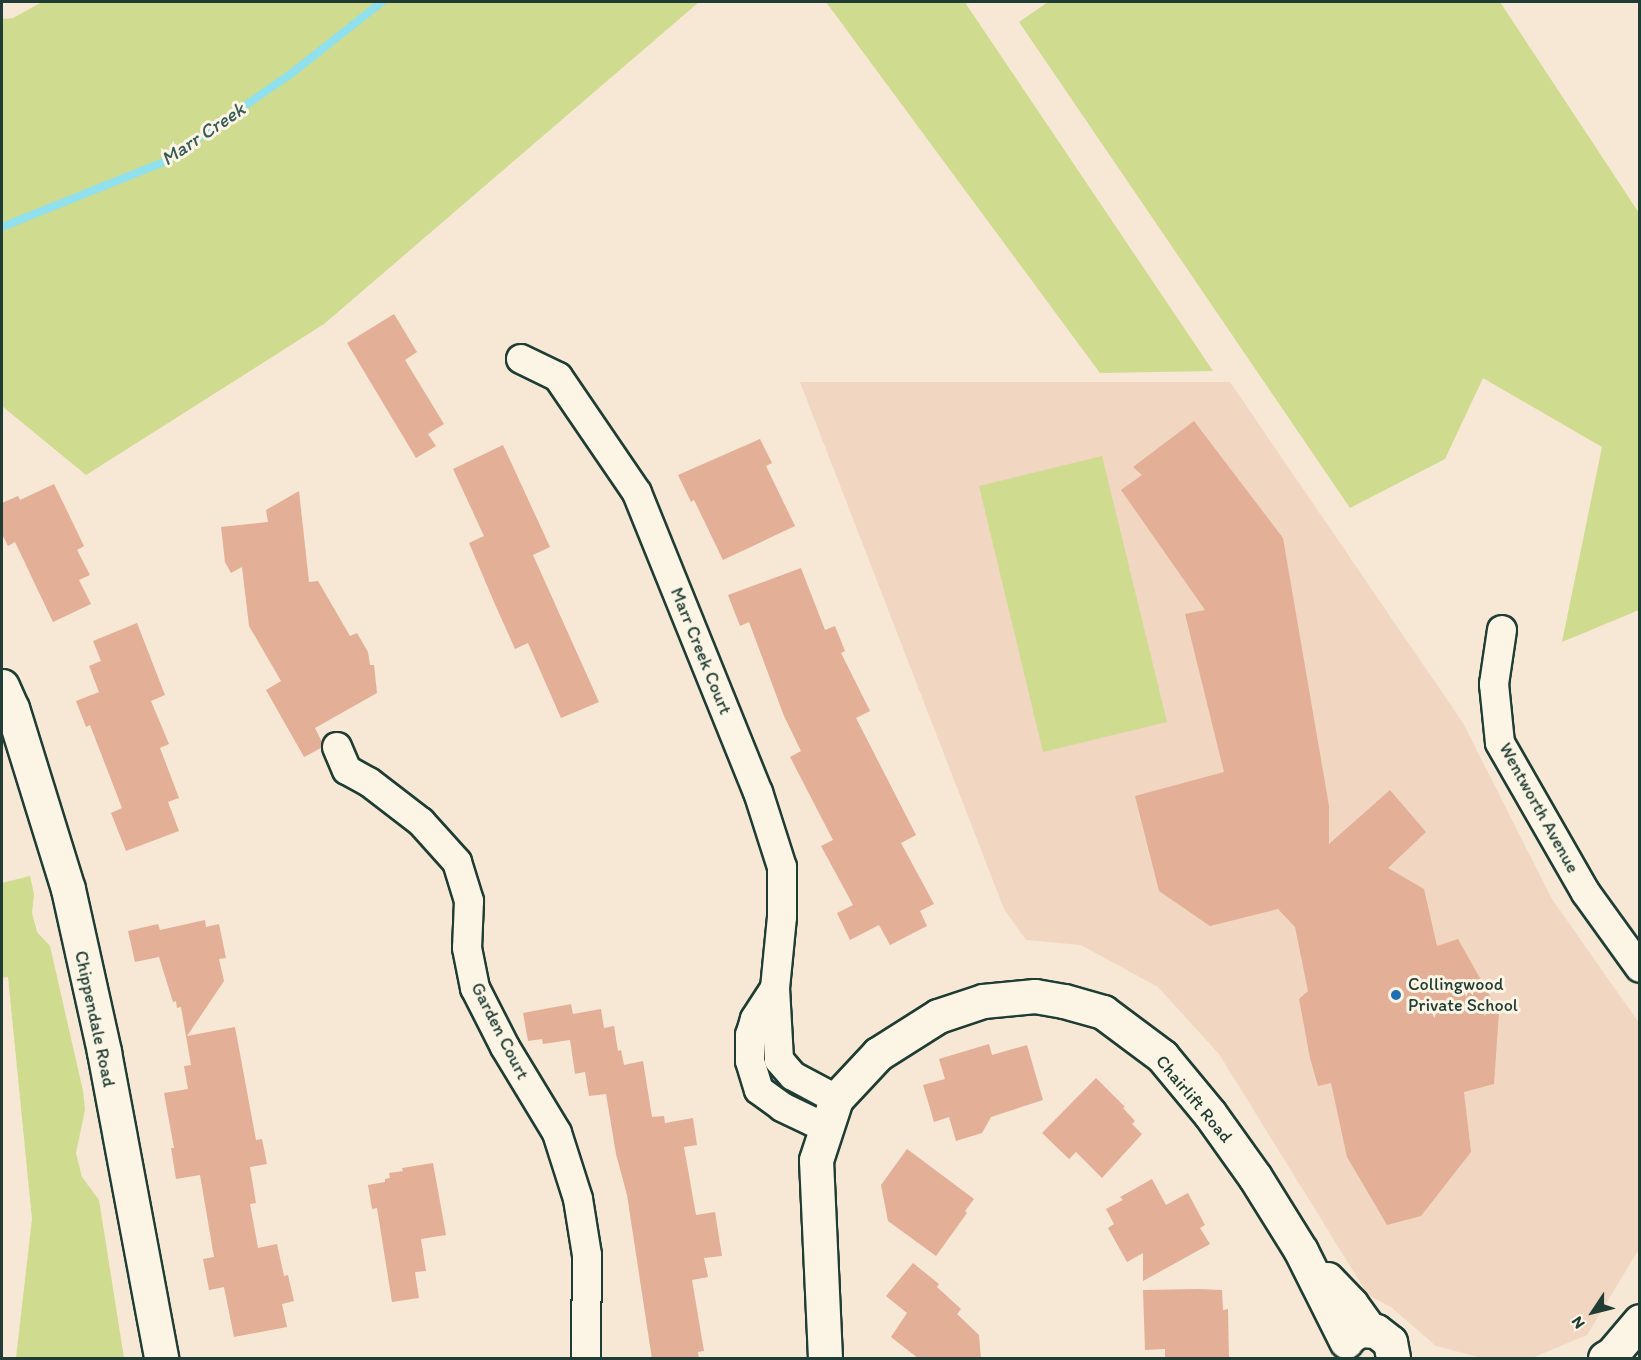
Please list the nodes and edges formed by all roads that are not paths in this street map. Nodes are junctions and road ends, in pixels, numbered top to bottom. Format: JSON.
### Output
{"nodes":[{"id":1,"x":521,"y":359,"type":"dead end"},
{"id":2,"x":1502,"y":630,"type":"dead end"},
{"id":3,"x":2,"y":686,"type":"edge"},
{"id":4,"x":338,"y":747,"type":"dead end"},
{"id":5,"x":1640,"y":968,"type":"edge"},
{"id":6,"x":831,"y":1114,"type":"junction"},
{"id":7,"x":1640,"y":1321,"type":"edge"},
{"id":8,"x":1347,"y":1347,"type":"edge"},
{"id":9,"x":161,"y":1359,"type":"edge"},
{"id":10,"x":586,"y":1359,"type":"edge"},
{"id":11,"x":825,"y":1359,"type":"edge"},
{"id":12,"x":1393,"y":1359,"type":"edge"},
{"id":13,"x":1605,"y":1359,"type":"edge"}],
"edges":[{"from":1,"to":6,"type":"street","name":"Marr Creek Court"},
{"from":2,"to":5,"type":"street","name":"Wentworth Avenue"},
{"from":3,"to":9,"type":"street","name":"Chippendale Road"},
{"from":4,"to":10,"type":"street","name":"Garden Court"},
{"from":6,"to":8,"type":"street","name":"Chairlift Road"},
{"from":6,"to":11,"type":"street","name":"Chairlift Road"},
{"from":7,"to":13,"type":"street"},
{"from":8,"to":12,"type":"street"}]}
